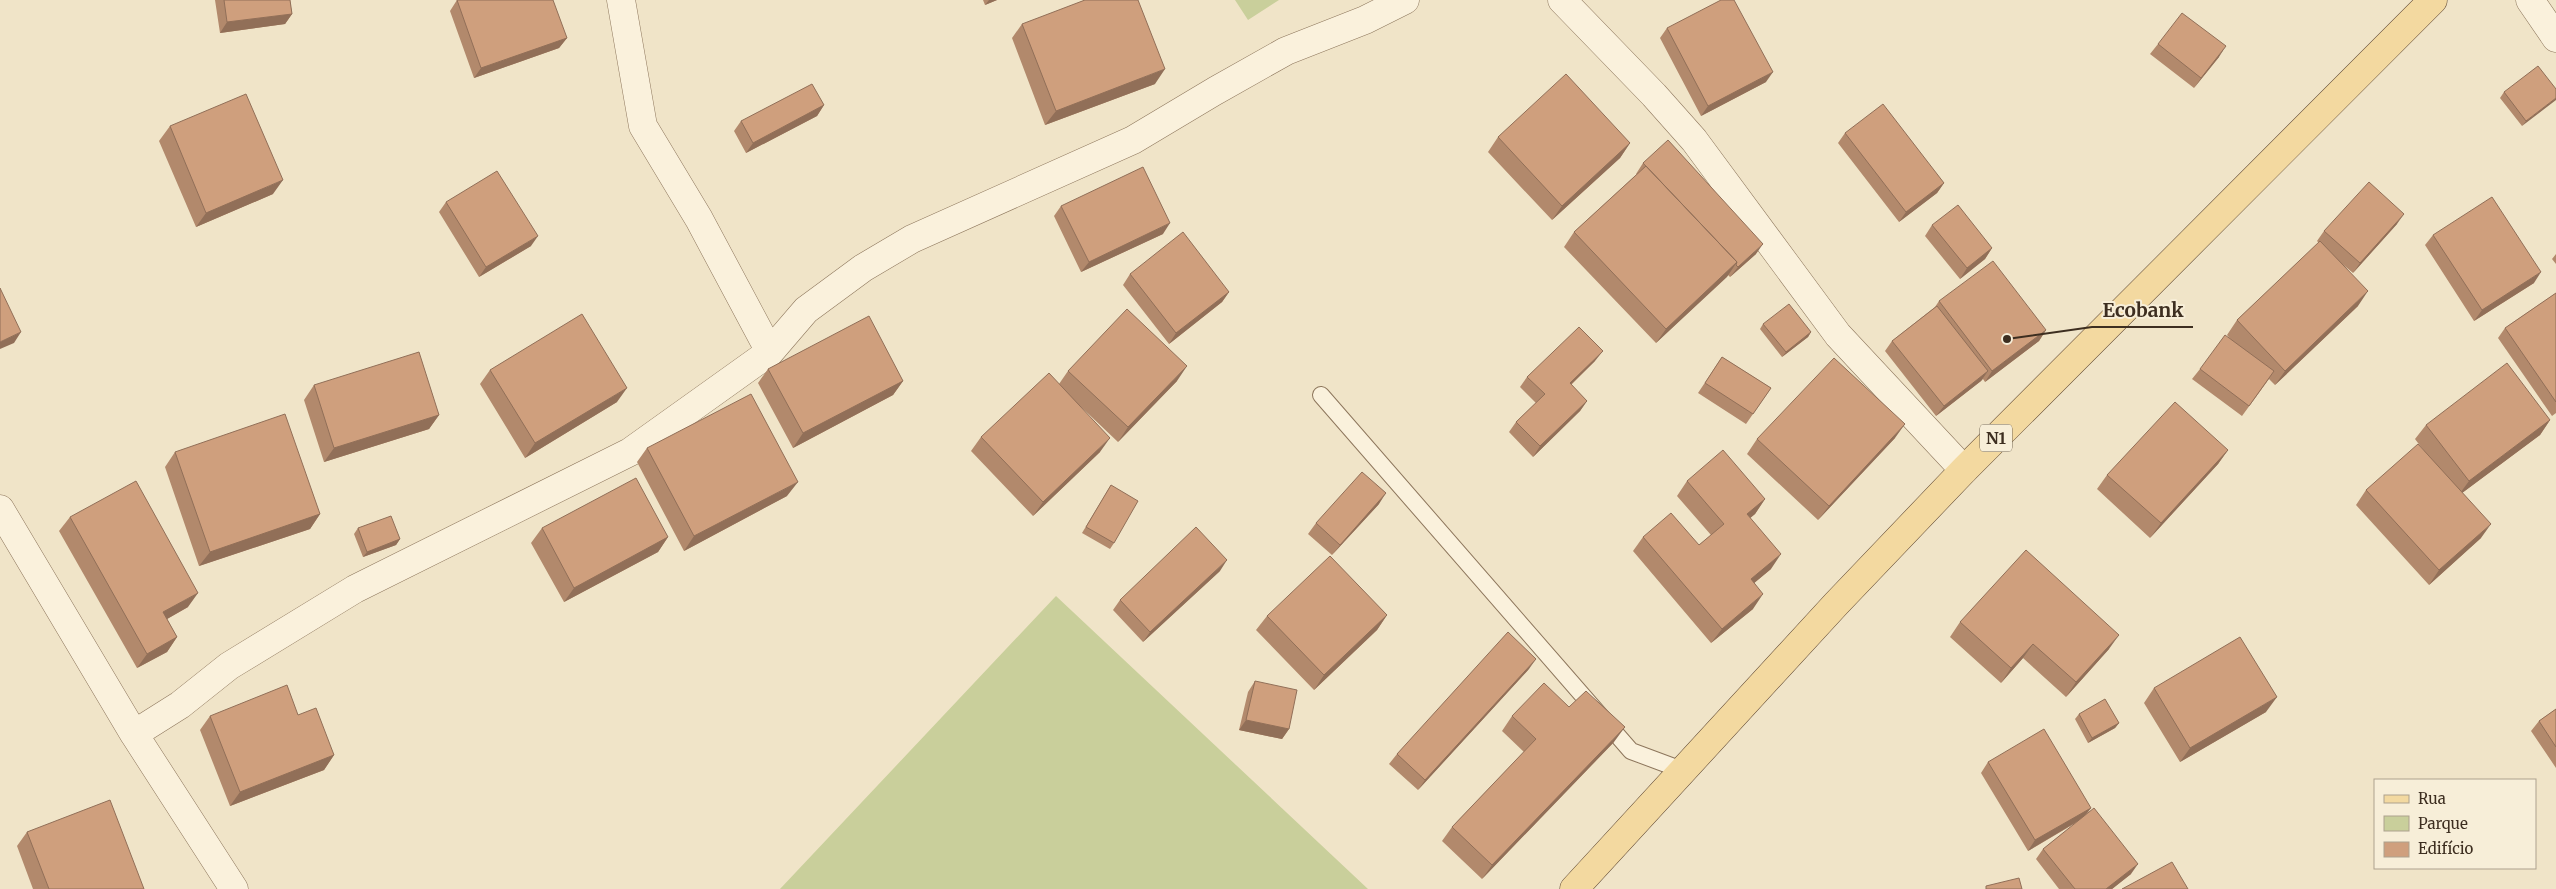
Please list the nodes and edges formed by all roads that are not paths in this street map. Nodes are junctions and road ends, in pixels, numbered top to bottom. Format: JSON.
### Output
{"nodes":[{"id":1,"x":621,"y":0,"type":"edge"},
{"id":2,"x":1405,"y":0,"type":"edge"},
{"id":3,"x":1562,"y":0,"type":"edge"},
{"id":4,"x":2433,"y":0,"type":"edge"},
{"id":5,"x":2530,"y":0,"type":"edge"},
{"id":6,"x":2556,"y":38,"type":"edge"},
{"id":7,"x":770,"y":352,"type":"junction"},
{"id":8,"x":1321,"y":395,"type":"dead end"},
{"id":9,"x":1964,"y":470,"type":"junction"},
{"id":10,"x":0,"y":509,"type":"edge"},
{"id":11,"x":134,"y":734,"type":"junction"},
{"id":12,"x":1682,"y":770,"type":"junction"},
{"id":13,"x":234,"y":889,"type":"edge"},
{"id":14,"x":1574,"y":889,"type":"edge"}],
"edges":[{"from":1,"to":7,"type":"street"},
{"from":2,"to":7,"type":"street"},
{"from":3,"to":9,"type":"street"},
{"from":4,"to":9,"type":"main road","number":"N1"},
{"from":5,"to":6,"type":"street"},
{"from":7,"to":11,"type":"street"},
{"from":8,"to":12,"type":"lane"},
{"from":9,"to":12,"type":"main road","number":"N1"},
{"from":10,"to":11,"type":"street"},
{"from":11,"to":13,"type":"street"},
{"from":12,"to":14,"type":"main road","number":"N1"}]}
